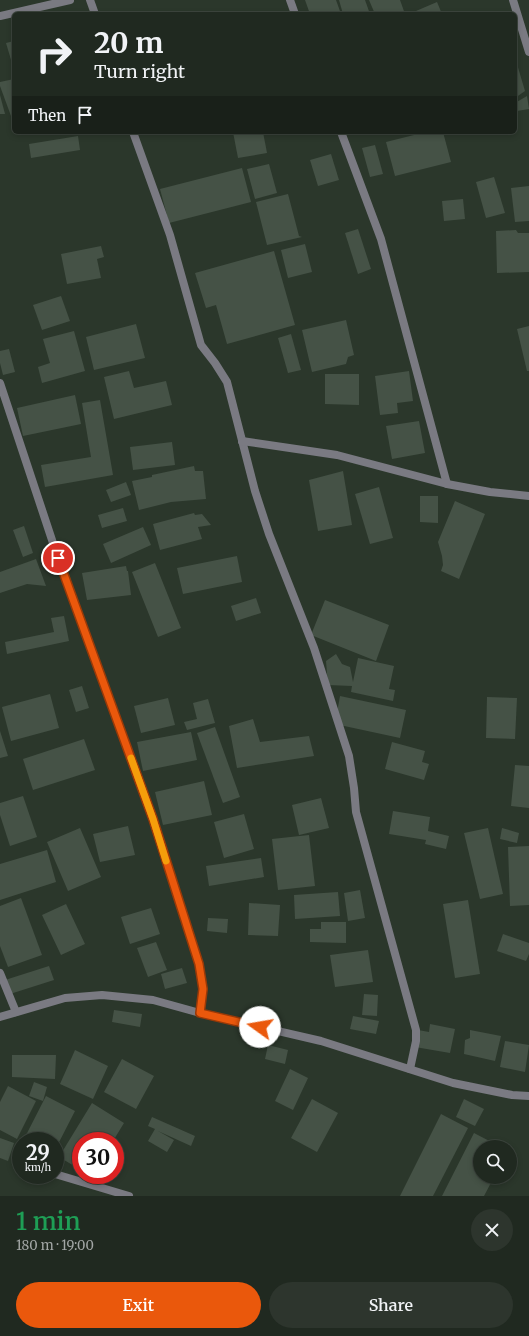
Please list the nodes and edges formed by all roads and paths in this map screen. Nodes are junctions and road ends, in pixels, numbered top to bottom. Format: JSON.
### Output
{"nodes":[{"id":1,"x":70,"y":0,"type":"edge"},
{"id":2,"x":90,"y":0,"type":"edge"},
{"id":3,"x":290,"y":0,"type":"edge"},
{"id":4,"x":513,"y":0,"type":"edge"},
{"id":5,"x":18,"y":12,"type":"edge"},
{"id":6,"x":94,"y":12,"type":"edge"},
{"id":7,"x":294,"y":12,"type":"edge"},
{"id":8,"x":517,"y":12,"type":"edge"},
{"id":9,"x":12,"y":13,"type":"edge"},
{"id":10,"x":517,"y":13,"type":"edge"},
{"id":11,"x":0,"y":16,"type":"edge"},
{"id":12,"x":529,"y":52,"type":"edge"},
{"id":13,"x":134,"y":134,"type":"edge"},
{"id":14,"x":341,"y":134,"type":"edge"},
{"id":15,"x":0,"y":383,"type":"edge"},
{"id":16,"x":242,"y":441,"type":"junction"},
{"id":17,"x":447,"y":484,"type":"junction"},
{"id":18,"x":529,"y":496,"type":"edge"},
{"id":19,"x":0,"y":973,"type":"edge"},
{"id":20,"x":16,"y":1012,"type":"junction"},
{"id":21,"x":200,"y":1013,"type":"junction"},
{"id":22,"x":0,"y":1017,"type":"edge"},
{"id":23,"x":410,"y":1069,"type":"junction"},
{"id":24,"x":529,"y":1096,"type":"edge"},
{"id":25,"x":64,"y":1177,"type":"edge"},
{"id":26,"x":129,"y":1196,"type":"edge"}],
"edges":[{"from":1,"to":5,"type":"street"},
{"from":2,"to":6,"type":"street"},
{"from":3,"to":7,"type":"street"},
{"from":4,"to":8,"type":"street"},
{"from":9,"to":11,"type":"street"},
{"from":10,"to":12,"type":"street"},
{"from":13,"to":16,"type":"street"},
{"from":14,"to":17,"type":"street"},
{"from":15,"to":21,"type":"street"},
{"from":16,"to":17,"type":"street"},
{"from":16,"to":23,"type":"street"},
{"from":17,"to":18,"type":"street"},
{"from":19,"to":20,"type":"street"},
{"from":20,"to":21,"type":"street"},
{"from":20,"to":22,"type":"street"},
{"from":21,"to":23,"type":"street"},
{"from":23,"to":24,"type":"street"},
{"from":25,"to":26,"type":"street"}]}
